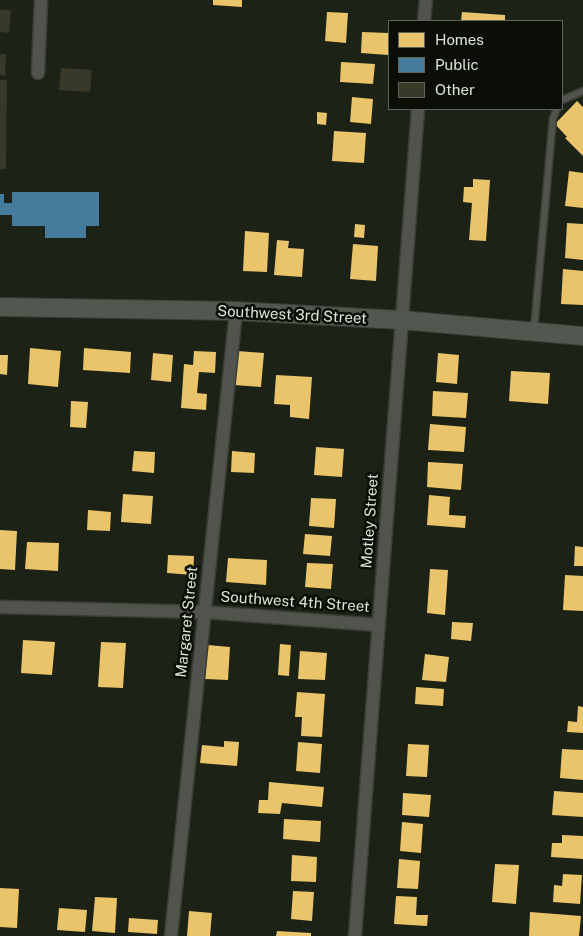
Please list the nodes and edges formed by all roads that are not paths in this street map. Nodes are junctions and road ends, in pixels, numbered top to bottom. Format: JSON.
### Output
{"nodes":[{"id":1,"x":41,"y":0,"type":"edge"},
{"id":2,"x":426,"y":0,"type":"edge"},
{"id":3,"x":424,"y":20,"type":"edge"},
{"id":4,"x":38,"y":73,"type":"dead end"},
{"id":5,"x":583,"y":91,"type":"edge"},
{"id":6,"x":563,"y":100,"type":"edge"},
{"id":7,"x":418,"y":110,"type":"edge"},
{"id":8,"x":557,"y":110,"type":"edge"},
{"id":9,"x":0,"y":307,"type":"edge"},
{"id":10,"x":236,"y":311,"type":"junction"},
{"id":11,"x":401,"y":320,"type":"junction"},
{"id":12,"x":534,"y":332,"type":"junction"},
{"id":13,"x":583,"y":336,"type":"edge"},
{"id":14,"x":0,"y":607,"type":"edge"},
{"id":15,"x":204,"y":612,"type":"junction"},
{"id":16,"x":378,"y":625,"type":"junction"},
{"id":17,"x":171,"y":936,"type":"edge"},
{"id":18,"x":355,"y":936,"type":"edge"}],
"edges":[{"from":1,"to":4,"type":"street"},
{"from":2,"to":3,"type":"street"},
{"from":5,"to":6,"type":"lane"},
{"from":7,"to":11,"type":"street","name":"Motley Street"},
{"from":8,"to":12,"type":"lane"},
{"from":9,"to":10,"type":"street","name":"Southwest 3rd Street"},
{"from":10,"to":11,"type":"street","name":"Southwest 3rd Street"},
{"from":10,"to":15,"type":"street","name":"Margaret Street"},
{"from":11,"to":12,"type":"street","name":"Southwest 3rd Street"},
{"from":11,"to":16,"type":"street","name":"Motley Street"},
{"from":12,"to":13,"type":"street","name":"Southwest 3rd Street"},
{"from":14,"to":15,"type":"street","name":"Southwest 4th Street"},
{"from":15,"to":16,"type":"street","name":"Southwest 4th Street"},
{"from":15,"to":17,"type":"street","name":"Margaret Street"},
{"from":16,"to":18,"type":"street","name":"Motley Street"}]}
